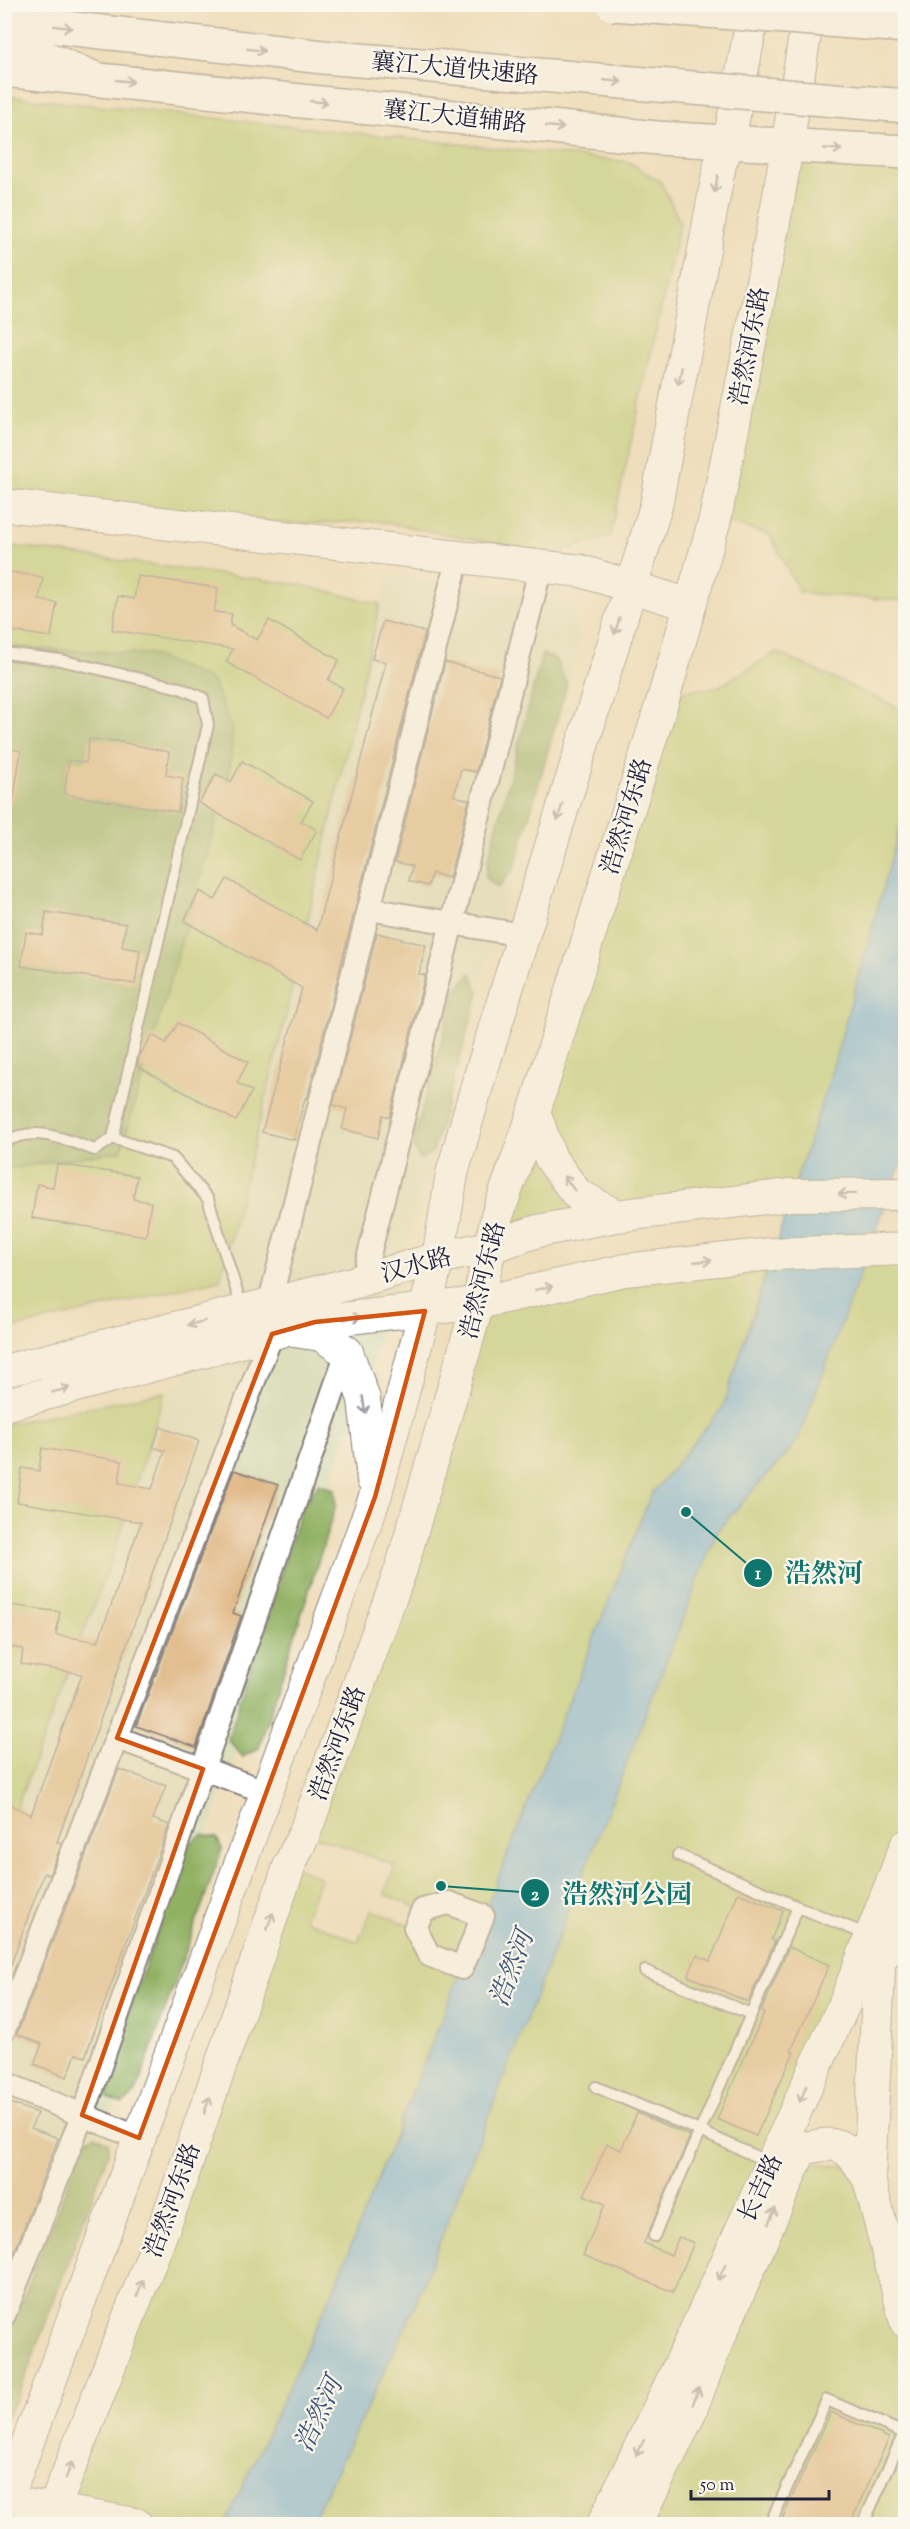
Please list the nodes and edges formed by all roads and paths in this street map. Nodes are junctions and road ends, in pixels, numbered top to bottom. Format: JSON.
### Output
{"nodes":[{"id":1,"x":613,"y":4,"type":"edge"},
{"id":2,"x":755,"y":4,"type":"edge"},
{"id":3,"x":810,"y":4,"type":"edge"},
{"id":4,"x":4,"y":21,"type":"edge"},
{"id":5,"x":906,"y":26,"type":"edge"},
{"id":6,"x":4,"y":45,"type":"edge"},
{"id":7,"x":4,"y":70,"type":"edge"},
{"id":8,"x":93,"y":78,"type":"junction"},
{"id":9,"x":906,"y":106,"type":"edge"},
{"id":10,"x":729,"y":141,"type":"junction"},
{"id":11,"x":787,"y":146,"type":"junction"},
{"id":12,"x":906,"y":152,"type":"edge"},
{"id":13,"x":4,"y":505,"type":"edge"},
{"id":14,"x":458,"y":557,"type":"junction"},
{"id":15,"x":540,"y":566,"type":"junction"},
{"id":16,"x":629,"y":586,"type":"junction"},
{"id":17,"x":690,"y":605,"type":"junction"},
{"id":18,"x":4,"y":653,"type":"edge"},
{"id":19,"x":369,"y":909,"type":"junction"},
{"id":20,"x":452,"y":923,"type":"junction"},
{"id":21,"x":522,"y":935,"type":"junction"},
{"id":22,"x":534,"y":1112,"type":"junction"},
{"id":23,"x":113,"y":1138,"type":"junction"},
{"id":24,"x":4,"y":1143,"type":"edge"},
{"id":25,"x":906,"y":1194,"type":"edge"},
{"id":26,"x":628,"y":1215,"type":"junction"},
{"id":27,"x":490,"y":1247,"type":"junction"},
{"id":28,"x":906,"y":1249,"type":"edge"},
{"id":29,"x":438,"y":1258,"type":"junction"},
{"id":30,"x":363,"y":1280,"type":"junction"},
{"id":31,"x":478,"y":1303,"type":"junction"},
{"id":32,"x":425,"y":1311,"type":"junction"},
{"id":33,"x":268,"y":1320,"type":"junction"},
{"id":34,"x":347,"y":1352,"type":"junction"},
{"id":35,"x":4,"y":1371,"type":"edge"},
{"id":36,"x":4,"y":1405,"type":"edge"},
{"id":37,"x":375,"y":1497,"type":"junction"},
{"id":38,"x":117,"y":1738,"type":"junction"},
{"id":39,"x":203,"y":1769,"type":"junction"},
{"id":40,"x":267,"y":1792,"type":"junction"},
{"id":41,"x":906,"y":1846,"type":"edge"},
{"id":42,"x":678,"y":1855,"type":"dead end"},
{"id":43,"x":798,"y":1907,"type":"junction"},
{"id":44,"x":906,"y":1908,"type":"edge"},
{"id":45,"x":889,"y":1941,"type":"edge"},
{"id":46,"x":645,"y":1971,"type":"dead end"},
{"id":47,"x":879,"y":1971,"type":"junction"},
{"id":48,"x":751,"y":2014,"type":"junction"},
{"id":49,"x":4,"y":2030,"type":"edge"},
{"id":50,"x":4,"y":2084,"type":"edge"},
{"id":51,"x":596,"y":2087,"type":"dead end"},
{"id":52,"x":82,"y":2115,"type":"junction"},
{"id":53,"x":700,"y":2131,"type":"junction"},
{"id":54,"x":139,"y":2138,"type":"junction"},
{"id":55,"x":802,"y":2149,"type":"junction"},
{"id":56,"x":771,"y":2163,"type":"junction"},
{"id":57,"x":869,"y":2179,"type":"junction"},
{"id":58,"x":654,"y":2235,"type":"dead end"},
{"id":59,"x":4,"y":2315,"type":"edge"},
{"id":60,"x":906,"y":2322,"type":"edge"},
{"id":61,"x":5,"y":2503,"type":"edge"},
{"id":62,"x":50,"y":2517,"type":"edge"},
{"id":63,"x":136,"y":2524,"type":"edge"},
{"id":64,"x":603,"y":2524,"type":"edge"},
{"id":65,"x":636,"y":2524,"type":"edge"},
{"id":66,"x":770,"y":2524,"type":"edge"},
{"id":67,"x":863,"y":2524,"type":"edge"}],
"edges":[{"from":1,"to":5,"type":"main road","bridge":true},
{"from":2,"to":10,"type":"main road","name":"浩然河东路"},
{"from":3,"to":11,"type":"main road","name":"浩然河东路"},
{"from":4,"to":9,"type":"main road","name":"襄江大道快速路","one_way":true,"bridge":true},
{"from":6,"to":8,"type":"main road"},
{"from":7,"to":8,"type":"main road","name":"襄江大道辅路"},
{"from":8,"to":10,"type":"main road","name":"襄江大道辅路","one_way":true},
{"from":10,"to":11,"type":"main road","name":"襄江大道辅路"},
{"from":10,"to":16,"type":"main road","name":"浩然河东路","one_way":true},
{"from":11,"to":12,"type":"main road","name":"襄江大道辅路","one_way":true},
{"from":11,"to":17,"type":"main road","name":"浩然河东路"},
{"from":13,"to":14,"type":"main road"},
{"from":14,"to":15,"type":"main road"},
{"from":14,"to":19,"type":"street"},
{"from":15,"to":16,"type":"main road"},
{"from":15,"to":20,"type":"street"},
{"from":16,"to":17,"type":"main road"},
{"from":16,"to":21,"type":"main road","name":"浩然河东路","one_way":true},
{"from":17,"to":22,"type":"main road","name":"浩然河东路"},
{"from":18,"to":23,"type":"lane"},
{"from":19,"to":20,"type":"street"},
{"from":19,"to":33,"type":"street"},
{"from":20,"to":21,"type":"street"},
{"from":20,"to":30,"type":"street"},
{"from":21,"to":29,"type":"main road","name":"浩然河东路"},
{"from":26,"to":22,"type":"main road","one_way":true},
{"from":22,"to":27,"type":"main road","name":"浩然河东路"},
{"from":23,"to":24,"type":"lane"},
{"from":23,"to":33,"type":"lane"},
{"from":25,"to":26,"type":"main road","name":"汉水路","one_way":true},
{"from":26,"to":27,"type":"main road","name":"汉水路"},
{"from":27,"to":29,"type":"main road","name":"汉水路"},
{"from":27,"to":31,"type":"main road","name":"浩然河东路"},
{"from":31,"to":28,"type":"main road","name":"汉水路","one_way":true},
{"from":29,"to":30,"type":"main road","name":"汉水路"},
{"from":29,"to":32,"type":"main road","name":"浩然河东路"},
{"from":30,"to":33,"type":"main road","name":"汉水路"},
{"from":31,"to":32,"type":"main road","name":"汉水路"},
{"from":62,"to":31,"type":"main road","name":"浩然河东路","one_way":true},
{"from":33,"to":32,"type":"main road","name":"汉水路","one_way":true},
{"from":32,"to":37,"type":"main road","name":"浩然河东路"},
{"from":33,"to":34,"type":"main road"},
{"from":33,"to":35,"type":"main road","name":"汉水路","one_way":true},
{"from":36,"to":33,"type":"main road","name":"汉水路","one_way":true},
{"from":33,"to":38,"type":"street"},
{"from":34,"to":37,"type":"main road","one_way":true},
{"from":34,"to":39,"type":"street"},
{"from":37,"to":40,"type":"main road","name":"浩然河东路"},
{"from":38,"to":39,"type":"street"},
{"from":38,"to":49,"type":"street"},
{"from":39,"to":40,"type":"street"},
{"from":39,"to":52,"type":"street"},
{"from":40,"to":54,"type":"main road","name":"浩然河东路"},
{"from":41,"to":45,"type":"main road","name":"长吉路"},
{"from":42,"to":43,"type":"lane"},
{"from":43,"to":45,"type":"lane"},
{"from":43,"to":48,"type":"lane"},
{"from":44,"to":45,"type":"main road","name":"长吉路"},
{"from":45,"to":47,"type":"main road","name":"长吉路"},
{"from":45,"to":56,"type":"main road","name":"长吉路","one_way":true},
{"from":46,"to":48,"type":"lane"},
{"from":47,"to":55,"type":"main road","name":"长吉路"},
{"from":47,"to":57,"type":"main road"},
{"from":48,"to":53,"type":"lane"},
{"from":50,"to":52,"type":"street"},
{"from":51,"to":53,"type":"lane"},
{"from":52,"to":54,"type":"street"},
{"from":52,"to":59,"type":"street"},
{"from":53,"to":56,"type":"lane"},
{"from":53,"to":58,"type":"lane"},
{"from":54,"to":61,"type":"main road","name":"浩然河东路"},
{"from":55,"to":57,"type":"main road"},
{"from":65,"to":55,"type":"main road","name":"长吉路","one_way":true},
{"from":56,"to":64,"type":"main road","name":"长吉路","one_way":true},
{"from":57,"to":60,"type":"main road"},
{"from":61,"to":62,"type":"main road"},
{"from":62,"to":63,"type":"main road"},
{"from":66,"to":67,"type":"lane"}]}
